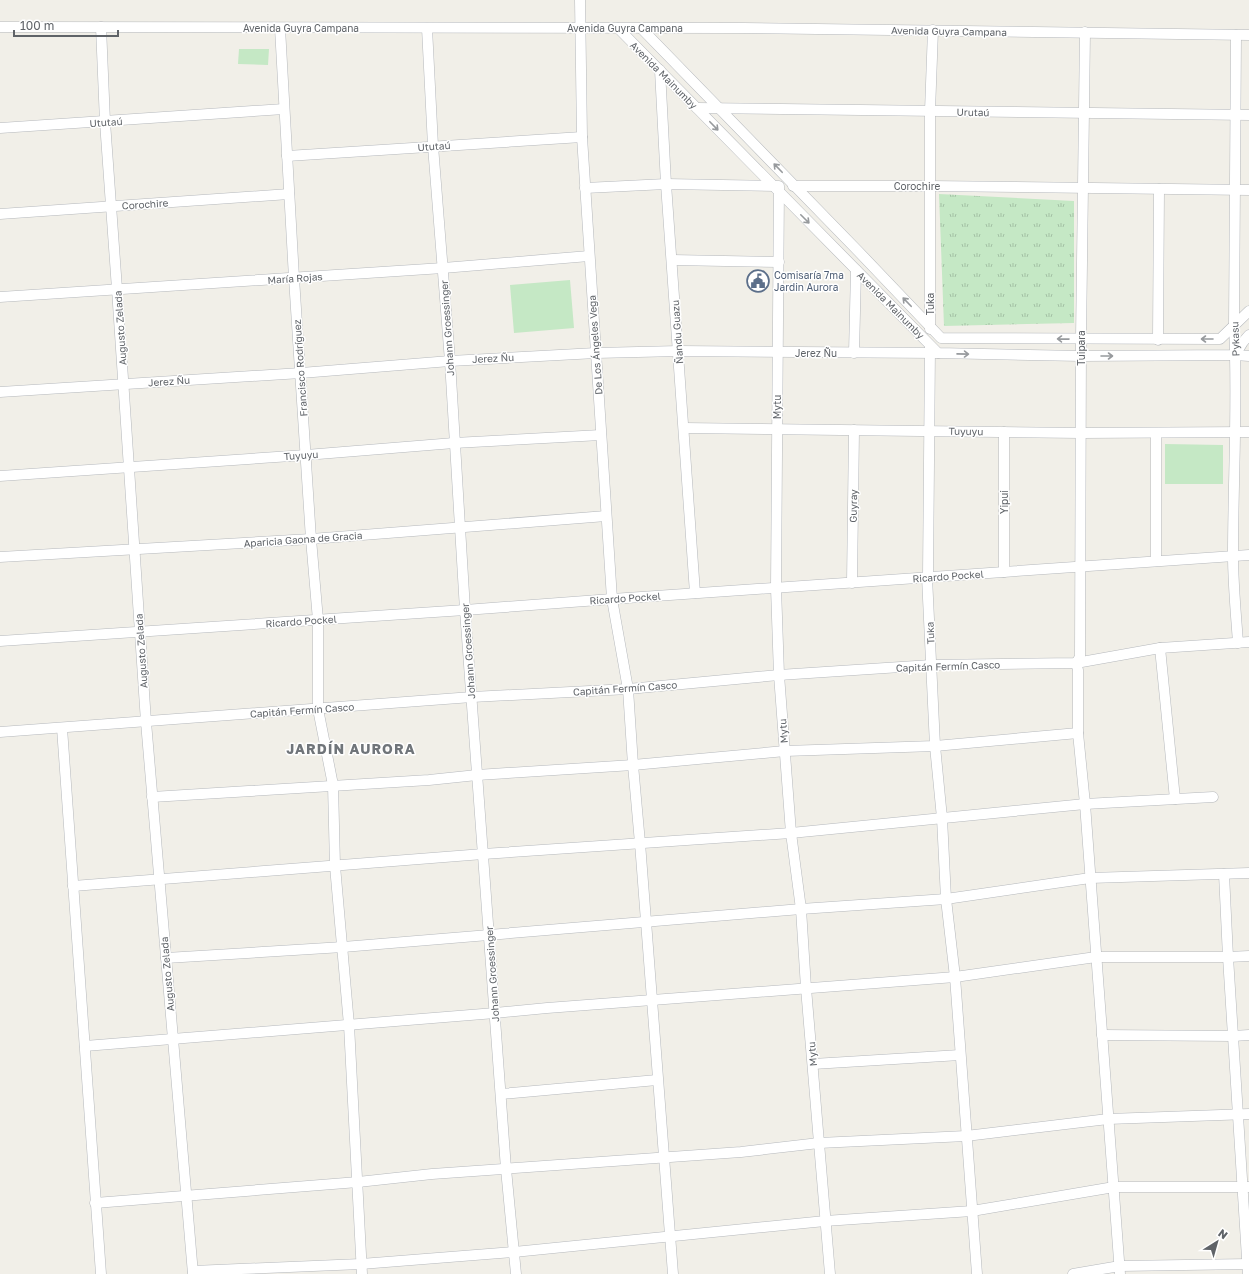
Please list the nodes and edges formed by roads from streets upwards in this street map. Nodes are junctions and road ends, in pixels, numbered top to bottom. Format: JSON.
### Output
{"nodes":[{"id":1,"x":580,"y":0,"type":"edge"},
{"id":2,"x":0,"y":27,"type":"edge"},
{"id":3,"x":101,"y":27,"type":"junction"},
{"id":4,"x":280,"y":28,"type":"junction"},
{"id":5,"x":427,"y":28,"type":"junction"},
{"id":6,"x":580,"y":28,"type":"junction"},
{"id":7,"x":618,"y":28,"type":"junction"},
{"id":8,"x":642,"y":28,"type":"junction"},
{"id":9,"x":933,"y":30,"type":"junction"},
{"id":10,"x":1085,"y":32,"type":"junction"},
{"id":11,"x":1236,"y":35,"type":"junction"},
{"id":12,"x":1249,"y":35,"type":"edge"},
{"id":13,"x":660,"y":70,"type":"junction"},
{"id":14,"x":697,"y":108,"type":"junction"},
{"id":15,"x":719,"y":108,"type":"junction"},
{"id":16,"x":284,"y":109,"type":"junction"},
{"id":17,"x":930,"y":111,"type":"junction"},
{"id":18,"x":1085,"y":113,"type":"junction"},
{"id":19,"x":1236,"y":115,"type":"junction"},
{"id":20,"x":1249,"y":115,"type":"edge"},
{"id":21,"x":105,"y":122,"type":"junction"},
{"id":22,"x":0,"y":128,"type":"edge"},
{"id":23,"x":582,"y":137,"type":"junction"},
{"id":24,"x":434,"y":146,"type":"junction"},
{"id":25,"x":287,"y":156,"type":"junction"},
{"id":26,"x":666,"y":184,"type":"junction"},
{"id":27,"x":796,"y":186,"type":"junction"},
{"id":28,"x":930,"y":186,"type":"junction"},
{"id":29,"x":585,"y":188,"type":"junction"},
{"id":30,"x":777,"y":188,"type":"junction"},
{"id":31,"x":1083,"y":189,"type":"junction"},
{"id":32,"x":1159,"y":189,"type":"junction"},
{"id":33,"x":1236,"y":190,"type":"junction"},
{"id":34,"x":1249,"y":190,"type":"edge"},
{"id":35,"x":289,"y":194,"type":"junction"},
{"id":36,"x":110,"y":206,"type":"junction"},
{"id":37,"x":0,"y":214,"type":"edge"},
{"id":38,"x":589,"y":256,"type":"junction"},
{"id":39,"x":672,"y":260,"type":"junction"},
{"id":40,"x":779,"y":262,"type":"junction"},
{"id":41,"x":443,"y":268,"type":"junction"},
{"id":42,"x":856,"y":270,"type":"junction"},
{"id":43,"x":294,"y":278,"type":"junction"},
{"id":44,"x":117,"y":289,"type":"junction"},
{"id":45,"x":0,"y":297,"type":"edge"},
{"id":46,"x":1249,"y":311,"type":"edge"},
{"id":47,"x":930,"y":326,"type":"junction"},
{"id":48,"x":1234,"y":326,"type":"junction"},
{"id":49,"x":1249,"y":335,"type":"edge"},
{"id":50,"x":1081,"y":339,"type":"junction"},
{"id":51,"x":1158,"y":340,"type":"junction"},
{"id":52,"x":933,"y":350,"type":"junction"},
{"id":53,"x":679,"y":351,"type":"junction"},
{"id":54,"x":778,"y":352,"type":"junction"},
{"id":55,"x":596,"y":353,"type":"junction"},
{"id":56,"x":854,"y":353,"type":"junction"},
{"id":57,"x":1236,"y":355,"type":"junction"},
{"id":58,"x":1081,"y":356,"type":"junction"},
{"id":59,"x":1249,"y":356,"type":"edge"},
{"id":60,"x":450,"y":361,"type":"junction"},
{"id":61,"x":301,"y":373,"type":"junction"},
{"id":62,"x":124,"y":384,"type":"junction"},
{"id":63,"x":0,"y":392,"type":"edge"},
{"id":64,"x":684,"y":428,"type":"junction"},
{"id":65,"x":777,"y":429,"type":"junction"},
{"id":66,"x":854,"y":430,"type":"junction"},
{"id":67,"x":928,"y":430,"type":"junction"},
{"id":68,"x":1004,"y":432,"type":"junction"},
{"id":69,"x":1235,"y":432,"type":"junction"},
{"id":70,"x":1249,"y":432,"type":"edge"},
{"id":71,"x":1081,"y":433,"type":"junction"},
{"id":72,"x":1156,"y":433,"type":"junction"},
{"id":73,"x":601,"y":435,"type":"junction"},
{"id":74,"x":454,"y":443,"type":"junction"},
{"id":75,"x":306,"y":455,"type":"junction"},
{"id":76,"x":128,"y":467,"type":"junction"},
{"id":77,"x":0,"y":476,"type":"edge"},
{"id":78,"x":606,"y":516,"type":"junction"},
{"id":79,"x":460,"y":528,"type":"junction"},
{"id":80,"x":311,"y":539,"type":"junction"},
{"id":81,"x":134,"y":549,"type":"junction"},
{"id":82,"x":1249,"y":555,"type":"edge"},
{"id":83,"x":1233,"y":556,"type":"junction"},
{"id":84,"x":0,"y":557,"type":"edge"},
{"id":85,"x":1156,"y":561,"type":"junction"},
{"id":86,"x":1080,"y":566,"type":"junction"},
{"id":87,"x":1004,"y":572,"type":"junction"},
{"id":88,"x":927,"y":577,"type":"junction"},
{"id":89,"x":852,"y":582,"type":"junction"},
{"id":90,"x":776,"y":588,"type":"junction"},
{"id":91,"x":695,"y":593,"type":"junction"},
{"id":92,"x":612,"y":599,"type":"junction"},
{"id":93,"x":465,"y":610,"type":"junction"},
{"id":94,"x":318,"y":620,"type":"junction"},
{"id":95,"x":140,"y":631,"type":"junction"},
{"id":96,"x":0,"y":641,"type":"edge"},
{"id":97,"x":1249,"y":642,"type":"edge"},
{"id":98,"x":1238,"y":643,"type":"junction"},
{"id":99,"x":1160,"y":648,"type":"junction"},
{"id":100,"x":1076,"y":663,"type":"junction"},
{"id":101,"x":931,"y":665,"type":"junction"},
{"id":102,"x":779,"y":675,"type":"junction"},
{"id":103,"x":628,"y":689,"type":"junction"},
{"id":104,"x":472,"y":697,"type":"junction"},
{"id":105,"x":318,"y":709,"type":"junction"},
{"id":106,"x":146,"y":722,"type":"junction"},
{"id":107,"x":62,"y":728,"type":"junction"},
{"id":108,"x":0,"y":732,"type":"edge"},
{"id":109,"x":1078,"y":733,"type":"junction"},
{"id":110,"x":935,"y":746,"type":"junction"},
{"id":111,"x":785,"y":751,"type":"junction"},
{"id":112,"x":633,"y":765,"type":"junction"},
{"id":113,"x":477,"y":775,"type":"junction"},
{"id":114,"x":333,"y":785,"type":"junction"},
{"id":115,"x":152,"y":797,"type":"junction"},
{"id":116,"x":1213,"y":797,"type":"dead end"},
{"id":117,"x":1175,"y":799,"type":"junction"},
{"id":118,"x":1085,"y":804,"type":"junction"},
{"id":119,"x":942,"y":818,"type":"junction"},
{"id":120,"x":791,"y":833,"type":"junction"},
{"id":121,"x":640,"y":843,"type":"junction"},
{"id":122,"x":483,"y":854,"type":"junction"},
{"id":123,"x":335,"y":866,"type":"junction"},
{"id":124,"x":1249,"y":873,"type":"edge"},
{"id":125,"x":1224,"y":874,"type":"junction"},
{"id":126,"x":1090,"y":878,"type":"junction"},
{"id":127,"x":159,"y":880,"type":"junction"},
{"id":128,"x":73,"y":886,"type":"junction"},
{"id":129,"x":946,"y":899,"type":"junction"},
{"id":130,"x":801,"y":908,"type":"junction"},
{"id":131,"x":646,"y":922,"type":"junction"},
{"id":132,"x":489,"y":935,"type":"junction"},
{"id":133,"x":343,"y":947,"type":"junction"},
{"id":134,"x":1249,"y":956,"type":"edge"},
{"id":135,"x":1096,"y":957,"type":"junction"},
{"id":136,"x":1228,"y":957,"type":"junction"},
{"id":137,"x":166,"y":958,"type":"junction"},
{"id":138,"x":954,"y":977,"type":"junction"},
{"id":139,"x":806,"y":988,"type":"junction"},
{"id":140,"x":652,"y":1000,"type":"junction"},
{"id":141,"x":495,"y":1013,"type":"junction"},
{"id":142,"x":349,"y":1025,"type":"junction"},
{"id":143,"x":1102,"y":1035,"type":"junction"},
{"id":144,"x":1249,"y":1035,"type":"edge"},
{"id":145,"x":1233,"y":1036,"type":"junction"},
{"id":146,"x":173,"y":1038,"type":"junction"},
{"id":147,"x":85,"y":1046,"type":"junction"},
{"id":148,"x":960,"y":1055,"type":"junction"},
{"id":149,"x":813,"y":1064,"type":"junction"},
{"id":150,"x":657,"y":1080,"type":"junction"},
{"id":151,"x":501,"y":1094,"type":"junction"},
{"id":152,"x":1249,"y":1114,"type":"edge"},
{"id":153,"x":1238,"y":1115,"type":"junction"},
{"id":154,"x":1108,"y":1118,"type":"junction"},
{"id":155,"x":966,"y":1136,"type":"junction"},
{"id":156,"x":819,"y":1143,"type":"junction"},
{"id":157,"x":664,"y":1158,"type":"junction"},
{"id":158,"x":506,"y":1169,"type":"junction"},
{"id":159,"x":358,"y":1182,"type":"junction"},
{"id":160,"x":1114,"y":1187,"type":"junction"},
{"id":161,"x":1246,"y":1188,"type":"edge"},
{"id":162,"x":186,"y":1195,"type":"junction"},
{"id":163,"x":96,"y":1203,"type":"junction"},
{"id":164,"x":972,"y":1211,"type":"junction"},
{"id":165,"x":825,"y":1221,"type":"junction"},
{"id":166,"x":669,"y":1236,"type":"junction"},
{"id":167,"x":514,"y":1252,"type":"junction"},
{"id":168,"x":1248,"y":1267,"type":"edge"},
{"id":169,"x":362,"y":1269,"type":"edge"},
{"id":170,"x":1120,"y":1270,"type":"edge"},
{"id":171,"x":193,"y":1272,"type":"edge"},
{"id":172,"x":100,"y":1274,"type":"edge"},
{"id":173,"x":516,"y":1274,"type":"edge"},
{"id":174,"x":673,"y":1274,"type":"edge"},
{"id":175,"x":830,"y":1274,"type":"edge"},
{"id":176,"x":977,"y":1274,"type":"edge"},
{"id":177,"x":1073,"y":1274,"type":"edge"}],
"edges":[{"from":1,"to":6,"type":"street","name":"De Los Ángeles Vega"},
{"from":2,"to":3,"type":"street","name":"Avenida Guyra Campana"},
{"from":3,"to":4,"type":"street","name":"Avenida Guyra Campana"},
{"from":3,"to":21,"type":"street","name":"Augusto Zelada"},
{"from":4,"to":5,"type":"street","name":"Avenida Guyra Campana"},
{"from":4,"to":16,"type":"street","name":"Francisco Rodríguez"},
{"from":5,"to":6,"type":"street","name":"Avenida Guyra Campana"},
{"from":5,"to":24,"type":"street","name":"Johann Groessinger"},
{"from":6,"to":7,"type":"street","name":"Avenida Guyra Campana"},
{"from":6,"to":23,"type":"street","name":"De Los Ángeles Vega"},
{"from":7,"to":8,"type":"street","name":"Avenida Guyra Campana"},
{"from":7,"to":13,"type":"street","name":"Avenida Mainumby"},
{"from":8,"to":9,"type":"street","name":"Avenida Guyra Campana"},
{"from":8,"to":15,"type":"street","name":"Avenida Mainumby"},
{"from":9,"to":10,"type":"street","name":"Avenida Guyra Campana"},
{"from":9,"to":17,"type":"street","name":"Tuka"},
{"from":10,"to":11,"type":"street","name":"Avenida Guyra Campana"},
{"from":10,"to":18,"type":"street","name":"Tuipara"},
{"from":11,"to":12,"type":"street","name":"Avenida Guyra Campana"},
{"from":11,"to":19,"type":"street","name":"Pykasu"},
{"from":13,"to":14,"type":"street","name":"Avenida Mainumby"},
{"from":13,"to":26,"type":"street","name":"Ñandu Guazu"},
{"from":14,"to":15,"type":"street","name":"Urutaú"},
{"from":14,"to":30,"type":"street","name":"Avenida Mainumby","one_way":true},
{"from":15,"to":17,"type":"street","name":"Urutaú"},
{"from":27,"to":15,"type":"street","name":"Avenida Mainumby","one_way":true},
{"from":16,"to":21,"type":"street","name":"Ututaú"},
{"from":16,"to":25,"type":"street","name":"Francisco Rodríguez"},
{"from":17,"to":18,"type":"street","name":"Urutaú"},
{"from":17,"to":28,"type":"street","name":"Tuka"},
{"from":18,"to":19,"type":"street","name":"Urutaú"},
{"from":18,"to":31,"type":"street","name":"Tuipara"},
{"from":19,"to":20,"type":"street","name":"Urutaú"},
{"from":19,"to":33,"type":"street","name":"Pykasu"},
{"from":21,"to":22,"type":"street","name":"Ututaú"},
{"from":21,"to":36,"type":"street","name":"Augusto Zelada"},
{"from":23,"to":24,"type":"street","name":"Ututaú"},
{"from":23,"to":29,"type":"street","name":"De Los Ángeles Vega"},
{"from":24,"to":25,"type":"street","name":"Ututaú"},
{"from":24,"to":41,"type":"street","name":"Johann Groessinger"},
{"from":25,"to":35,"type":"street","name":"Francisco Rodríguez"},
{"from":26,"to":29,"type":"street","name":"Corochire"},
{"from":26,"to":30,"type":"street","name":"Corochire"},
{"from":26,"to":39,"type":"street","name":"Ñandu Guazu"},
{"from":27,"to":28,"type":"street","name":"Corochire"},
{"from":27,"to":30,"type":"street","name":"Corochire"},
{"from":47,"to":27,"type":"street","name":"Avenida Mainumby","one_way":true},
{"from":28,"to":31,"type":"street","name":"Corochire"},
{"from":28,"to":47,"type":"street","name":"Tuka"},
{"from":29,"to":38,"type":"street","name":"De Los Ángeles Vega"},
{"from":30,"to":40,"type":"street","name":"Mytu"},
{"from":30,"to":42,"type":"street","name":"Avenida Mainumby","one_way":true},
{"from":31,"to":32,"type":"street","name":"Corochire"},
{"from":31,"to":50,"type":"street","name":"Tuipara"},
{"from":32,"to":33,"type":"street","name":"Corochire"},
{"from":32,"to":51,"type":"street"},
{"from":33,"to":34,"type":"street","name":"Corochire"},
{"from":33,"to":48,"type":"street","name":"Pykasu"},
{"from":35,"to":36,"type":"street","name":"Corochire"},
{"from":35,"to":43,"type":"street","name":"Francisco Rodríguez"},
{"from":36,"to":37,"type":"street","name":"Corochire"},
{"from":36,"to":44,"type":"street","name":"Augusto Zelada"},
{"from":38,"to":41,"type":"street","name":"María Rojas"},
{"from":38,"to":55,"type":"street","name":"De Los Ángeles Vega"},
{"from":39,"to":40,"type":"street"},
{"from":39,"to":53,"type":"street","name":"Ñandu Guazu"},
{"from":40,"to":54,"type":"street","name":"Mytu"},
{"from":41,"to":43,"type":"street","name":"María Rojas"},
{"from":41,"to":60,"type":"street","name":"Johann Groessinger"},
{"from":42,"to":52,"type":"street","name":"Avenida Mainumby"},
{"from":42,"to":56,"type":"street"},
{"from":43,"to":44,"type":"street","name":"María Rojas"},
{"from":43,"to":61,"type":"street","name":"Francisco Rodríguez"},
{"from":44,"to":45,"type":"street","name":"María Rojas"},
{"from":44,"to":62,"type":"street","name":"Augusto Zelada"},
{"from":46,"to":48,"type":"street","name":"Avenida Mainumby"},
{"from":50,"to":47,"type":"street","name":"Avenida Mainumby","one_way":true},
{"from":47,"to":52,"type":"street","name":"Tuka"},
{"from":48,"to":51,"type":"street","name":"Avenida Mainumby","one_way":true},
{"from":48,"to":57,"type":"street","name":"Pykasu"},
{"from":49,"to":57,"type":"street"},
{"from":50,"to":51,"type":"street","name":"Avenida Mainumby"},
{"from":50,"to":58,"type":"street","name":"Tuipara"},
{"from":52,"to":56,"type":"street","name":"Jerez Ñu"},
{"from":52,"to":58,"type":"street","one_way":true},
{"from":52,"to":67,"type":"street","name":"Tuka"},
{"from":53,"to":54,"type":"street","name":"Jerez Ñu"},
{"from":53,"to":55,"type":"street","name":"Jerez Ñu"},
{"from":53,"to":64,"type":"street","name":"Ñandu Guazu"},
{"from":54,"to":56,"type":"street","name":"Jerez Ñu"},
{"from":54,"to":65,"type":"street","name":"Mytu"},
{"from":55,"to":60,"type":"street","name":"Jerez Ñu"},
{"from":55,"to":73,"type":"street","name":"De Los Ángeles Vega"},
{"from":58,"to":57,"type":"street","one_way":true},
{"from":57,"to":59,"type":"street"},
{"from":57,"to":69,"type":"street","name":"Pykasu"},
{"from":58,"to":71,"type":"street","name":"Tuipara"},
{"from":60,"to":61,"type":"street","name":"Jerez Ñu"},
{"from":60,"to":74,"type":"street","name":"Johann Groessinger"},
{"from":61,"to":62,"type":"street","name":"Jerez Ñu"},
{"from":61,"to":75,"type":"street","name":"Francisco Rodríguez"},
{"from":62,"to":63,"type":"street","name":"Jerez Ñu"},
{"from":62,"to":76,"type":"street","name":"Augusto Zelada"},
{"from":64,"to":65,"type":"street","name":"Tuyuyu"},
{"from":64,"to":91,"type":"street","name":"Ñandu Guazu"},
{"from":65,"to":66,"type":"street","name":"Tuyuyu"},
{"from":65,"to":90,"type":"street","name":"Mytu"},
{"from":66,"to":67,"type":"street","name":"Tuyuyu"},
{"from":66,"to":89,"type":"street","name":"Guyray"},
{"from":67,"to":68,"type":"street","name":"Tuyuyu"},
{"from":67,"to":88,"type":"street","name":"Tuka"},
{"from":68,"to":71,"type":"street","name":"Tuyuyu"},
{"from":68,"to":87,"type":"street","name":"Yipui"},
{"from":69,"to":70,"type":"street","name":"Tuyuyu"},
{"from":69,"to":72,"type":"street","name":"Tuyuyu"},
{"from":69,"to":83,"type":"street","name":"Pykasu"},
{"from":71,"to":72,"type":"street","name":"Tuyuyu"},
{"from":71,"to":86,"type":"street","name":"Tuipara"},
{"from":72,"to":85,"type":"street"},
{"from":73,"to":74,"type":"street","name":"Tuyuyu"},
{"from":73,"to":78,"type":"street","name":"De Los Ángeles Vega"},
{"from":74,"to":75,"type":"street","name":"Tuyuyu"},
{"from":74,"to":79,"type":"street","name":"Johann Groessinger"},
{"from":75,"to":76,"type":"street","name":"Tuyuyu"},
{"from":75,"to":80,"type":"street","name":"Francisco Rodríguez"},
{"from":76,"to":77,"type":"street","name":"Tuyuyu"},
{"from":76,"to":81,"type":"street","name":"Augusto Zelada"},
{"from":78,"to":79,"type":"street","name":"Aparicia Gaona de Gracia"},
{"from":78,"to":92,"type":"street","name":"De Los Ángeles Vega"},
{"from":79,"to":80,"type":"street","name":"Aparicia Gaona de Gracia"},
{"from":79,"to":93,"type":"street","name":"Johann Groessinger"},
{"from":80,"to":81,"type":"street","name":"Aparicia Gaona de Gracia"},
{"from":80,"to":94,"type":"street","name":"Francisco Rodríguez"},
{"from":81,"to":84,"type":"street","name":"Aparicia Gaona de Gracia"},
{"from":81,"to":95,"type":"street","name":"Augusto Zelada"},
{"from":82,"to":83,"type":"street","name":"Ricardo Pockel"},
{"from":83,"to":85,"type":"street","name":"Ricardo Pockel"},
{"from":83,"to":98,"type":"street","name":"Pykasu"},
{"from":85,"to":86,"type":"street","name":"Ricardo Pockel"},
{"from":86,"to":87,"type":"street","name":"Ricardo Pockel"},
{"from":86,"to":100,"type":"street","name":"Tuipara"},
{"from":87,"to":88,"type":"street","name":"Ricardo Pockel"},
{"from":88,"to":89,"type":"street","name":"Ricardo Pockel"},
{"from":88,"to":101,"type":"street","name":"Tuka"},
{"from":89,"to":90,"type":"street","name":"Ricardo Pockel"},
{"from":90,"to":91,"type":"street","name":"Ricardo Pockel"},
{"from":90,"to":102,"type":"street","name":"Mytu"},
{"from":91,"to":92,"type":"street","name":"Ricardo Pockel"},
{"from":92,"to":93,"type":"street","name":"Ricardo Pockel"},
{"from":92,"to":103,"type":"street","name":"De Los Ángeles Vega"},
{"from":93,"to":94,"type":"street","name":"Ricardo Pockel"},
{"from":93,"to":104,"type":"street","name":"Johann Groessinger"},
{"from":94,"to":95,"type":"street","name":"Ricardo Pockel"},
{"from":94,"to":105,"type":"street","name":"Francisco Rodríguez"},
{"from":95,"to":96,"type":"street","name":"Ricardo Pockel"},
{"from":95,"to":106,"type":"street","name":"Augusto Zelada"},
{"from":97,"to":98,"type":"street","name":"Capitán Fermín Casco"},
{"from":98,"to":99,"type":"street","name":"Capitán Fermín Casco"},
{"from":99,"to":100,"type":"street","name":"Capitán Fermín Casco"},
{"from":99,"to":117,"type":"street"},
{"from":100,"to":101,"type":"street","name":"Capitán Fermín Casco"},
{"from":100,"to":109,"type":"street","name":"Tuipara"},
{"from":101,"to":102,"type":"street","name":"Capitán Fermín Casco"},
{"from":101,"to":110,"type":"street","name":"Tuka"},
{"from":102,"to":103,"type":"street","name":"Capitán Fermín Casco"},
{"from":102,"to":111,"type":"street","name":"Mytu"},
{"from":103,"to":104,"type":"street","name":"Capitán Fermín Casco"},
{"from":103,"to":112,"type":"street","name":"De Los Ángeles Vega"},
{"from":104,"to":105,"type":"street","name":"Capitán Fermín Casco"},
{"from":104,"to":113,"type":"street","name":"Johann Groessinger"},
{"from":105,"to":106,"type":"street","name":"Capitán Fermín Casco"},
{"from":105,"to":114,"type":"street","name":"Francisco Rodríguez"},
{"from":106,"to":107,"type":"street","name":"Capitán Fermín Casco"},
{"from":106,"to":115,"type":"street","name":"Augusto Zelada"},
{"from":107,"to":108,"type":"street","name":"Capitán Fermín Casco"},
{"from":107,"to":128,"type":"street"},
{"from":109,"to":110,"type":"street"},
{"from":109,"to":118,"type":"street","name":"Tuipara"},
{"from":110,"to":111,"type":"street"},
{"from":110,"to":119,"type":"street","name":"Tuka"},
{"from":111,"to":112,"type":"street"},
{"from":111,"to":120,"type":"street","name":"Mytu"},
{"from":112,"to":113,"type":"street"},
{"from":112,"to":121,"type":"street","name":"De Los Ángeles Vega"},
{"from":113,"to":114,"type":"street"},
{"from":113,"to":122,"type":"street","name":"Johann Groessinger"},
{"from":114,"to":115,"type":"street"},
{"from":114,"to":123,"type":"street","name":"Francisco Rodríguez"},
{"from":115,"to":127,"type":"street","name":"Augusto Zelada"},
{"from":116,"to":117,"type":"street"},
{"from":117,"to":118,"type":"street"},
{"from":118,"to":119,"type":"street"},
{"from":118,"to":126,"type":"street","name":"Tuipara"},
{"from":119,"to":120,"type":"street"},
{"from":119,"to":129,"type":"street","name":"Tuka"},
{"from":120,"to":121,"type":"street"},
{"from":120,"to":130,"type":"street","name":"Mytu"},
{"from":121,"to":122,"type":"street"},
{"from":121,"to":131,"type":"street","name":"De Los Ángeles Vega"},
{"from":122,"to":123,"type":"street"},
{"from":122,"to":132,"type":"street","name":"Johann Groessinger"},
{"from":123,"to":127,"type":"street"},
{"from":123,"to":133,"type":"street","name":"Francisco Rodríguez"},
{"from":124,"to":125,"type":"street"},
{"from":125,"to":126,"type":"street"},
{"from":125,"to":136,"type":"street"},
{"from":126,"to":129,"type":"street"},
{"from":126,"to":135,"type":"street","name":"Tuipara"},
{"from":127,"to":128,"type":"street"},
{"from":127,"to":137,"type":"street","name":"Augusto Zelada"},
{"from":128,"to":147,"type":"street"},
{"from":129,"to":130,"type":"street"},
{"from":129,"to":138,"type":"street","name":"Tuka"},
{"from":130,"to":131,"type":"street"},
{"from":130,"to":139,"type":"street","name":"Mytu"},
{"from":131,"to":132,"type":"street"},
{"from":131,"to":140,"type":"street","name":"De Los Ángeles Vega"},
{"from":132,"to":133,"type":"street"},
{"from":132,"to":141,"type":"street","name":"Johann Groessinger"},
{"from":133,"to":137,"type":"street"},
{"from":133,"to":142,"type":"street","name":"Francisco Rodríguez"},
{"from":134,"to":136,"type":"street"},
{"from":135,"to":136,"type":"street"},
{"from":135,"to":138,"type":"street"},
{"from":135,"to":143,"type":"street","name":"Tuipara"},
{"from":136,"to":145,"type":"street"},
{"from":137,"to":146,"type":"street","name":"Augusto Zelada"},
{"from":138,"to":139,"type":"street"},
{"from":138,"to":148,"type":"street","name":"Tuka"},
{"from":139,"to":140,"type":"street"},
{"from":139,"to":149,"type":"street","name":"Mytu"},
{"from":140,"to":141,"type":"street"},
{"from":140,"to":150,"type":"street","name":"De Los Ángeles Vega"},
{"from":141,"to":142,"type":"street"},
{"from":141,"to":151,"type":"street","name":"Johann Groessinger"},
{"from":142,"to":146,"type":"street"},
{"from":142,"to":159,"type":"street","name":"Francisco Rodríguez"},
{"from":143,"to":145,"type":"street"},
{"from":143,"to":154,"type":"street","name":"Tuipara"},
{"from":144,"to":145,"type":"street"},
{"from":145,"to":153,"type":"street"},
{"from":146,"to":147,"type":"street"},
{"from":146,"to":162,"type":"street","name":"Augusto Zelada"},
{"from":147,"to":163,"type":"street"},
{"from":148,"to":149,"type":"street"},
{"from":148,"to":155,"type":"street","name":"Tuka"},
{"from":149,"to":156,"type":"street","name":"Mytu"},
{"from":150,"to":151,"type":"street"},
{"from":150,"to":157,"type":"street","name":"De Los Ángeles Vega"},
{"from":151,"to":158,"type":"street","name":"Johann Groessinger"},
{"from":152,"to":153,"type":"street"},
{"from":153,"to":154,"type":"street"},
{"from":153,"to":161,"type":"street"},
{"from":154,"to":155,"type":"street"},
{"from":154,"to":160,"type":"street","name":"Tuipara"},
{"from":155,"to":156,"type":"street"},
{"from":155,"to":164,"type":"street","name":"Tuka"},
{"from":156,"to":157,"type":"street"},
{"from":156,"to":165,"type":"street","name":"Mytu"},
{"from":157,"to":158,"type":"street"},
{"from":157,"to":166,"type":"street","name":"De Los Ángeles Vega"},
{"from":158,"to":159,"type":"street"},
{"from":158,"to":167,"type":"street","name":"Johann Groessinger"},
{"from":159,"to":162,"type":"street"},
{"from":159,"to":169,"type":"street","name":"Francisco Rodríguez"},
{"from":160,"to":161,"type":"street"},
{"from":160,"to":164,"type":"street"},
{"from":160,"to":170,"type":"street","name":"Tuipara"},
{"from":161,"to":168,"type":"street"},
{"from":162,"to":163,"type":"street"},
{"from":162,"to":171,"type":"street","name":"Augusto Zelada"},
{"from":163,"to":172,"type":"street"},
{"from":164,"to":165,"type":"street"},
{"from":164,"to":176,"type":"street","name":"Tuka"},
{"from":165,"to":166,"type":"street"},
{"from":165,"to":175,"type":"street","name":"Mytu"},
{"from":166,"to":167,"type":"street"},
{"from":166,"to":174,"type":"street","name":"De Los Ángeles Vega"},
{"from":167,"to":169,"type":"street"},
{"from":167,"to":173,"type":"street","name":"Johann Groessinger"},
{"from":168,"to":170,"type":"street"},
{"from":169,"to":171,"type":"street"},
{"from":170,"to":177,"type":"street"}]}
